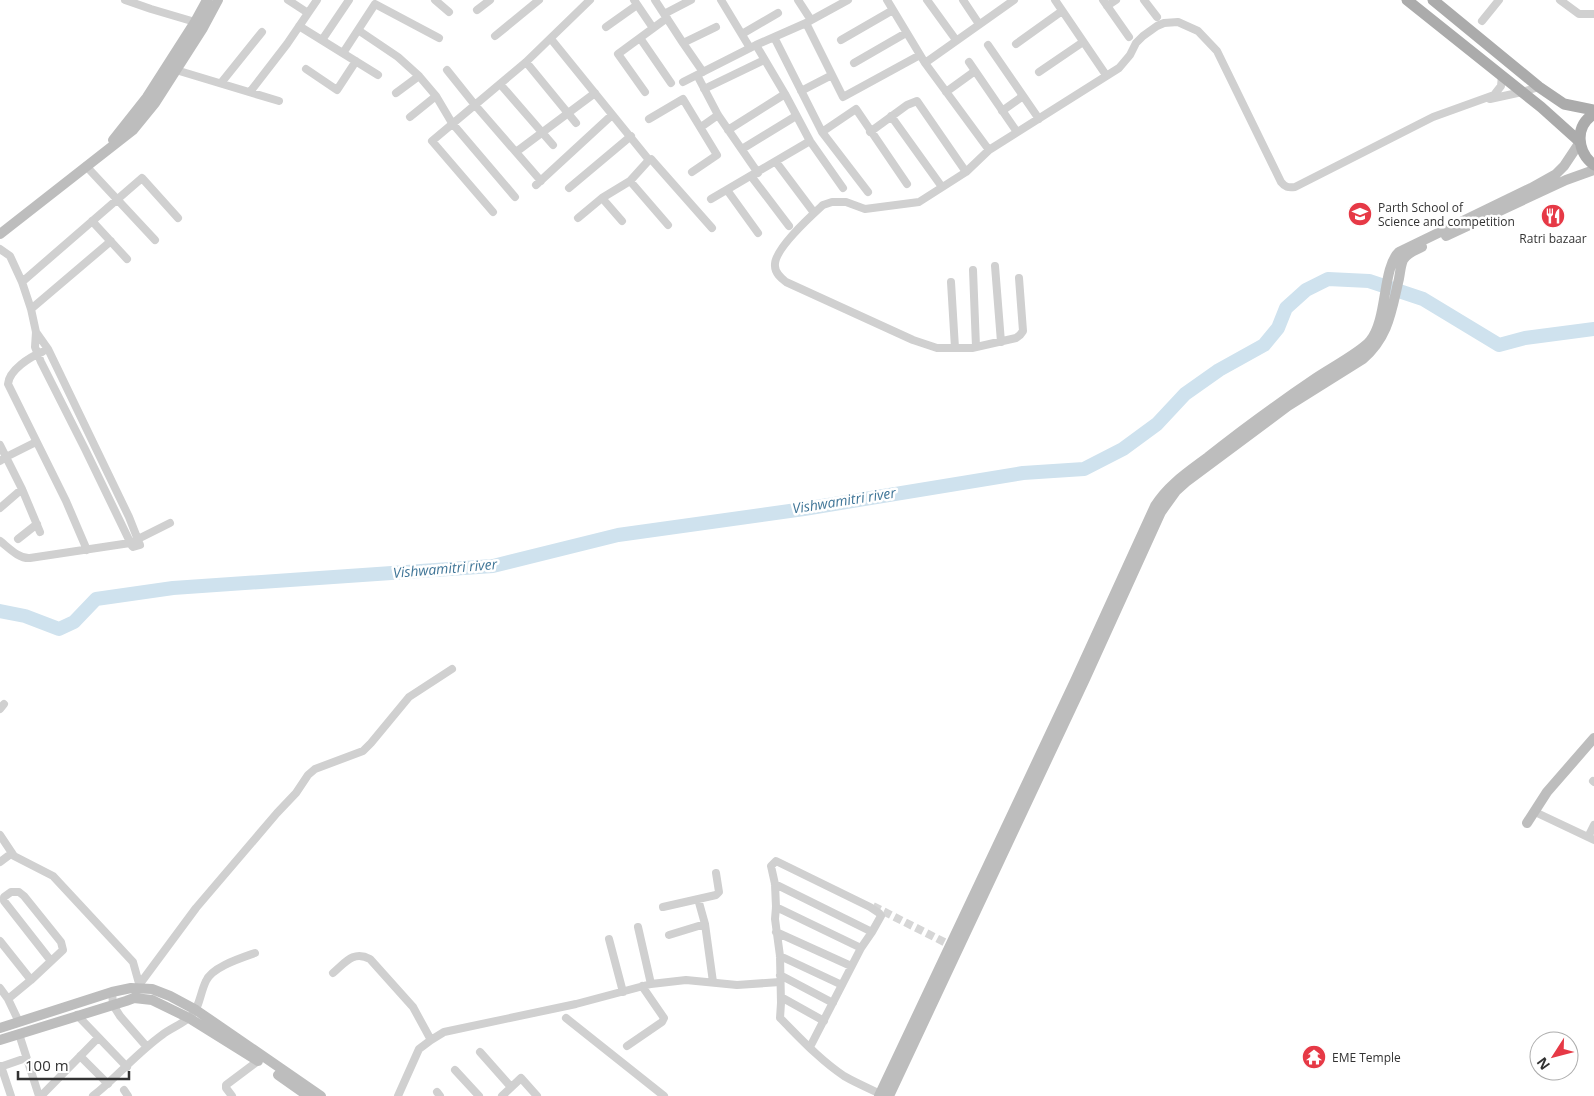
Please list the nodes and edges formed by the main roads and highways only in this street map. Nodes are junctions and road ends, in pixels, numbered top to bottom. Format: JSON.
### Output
{"nodes":[{"id":1,"x":207,"y":0,"type":"edge"},
{"id":2,"x":218,"y":0,"type":"edge"},
{"id":3,"x":1407,"y":0,"type":"edge"},
{"id":4,"x":1433,"y":0,"type":"edge"},
{"id":5,"x":1594,"y":112,"type":"edge"},
{"id":6,"x":1580,"y":142,"type":"junction"},
{"id":7,"x":107,"y":149,"type":"junction"},
{"id":8,"x":1594,"y":165,"type":"edge"},
{"id":9,"x":1594,"y":170,"type":"edge"},
{"id":10,"x":0,"y":234,"type":"edge"},
{"id":11,"x":1398,"y":260,"type":"junction"},
{"id":12,"x":1594,"y":738,"type":"edge"},
{"id":13,"x":1528,"y":823,"type":"dead end"},
{"id":14,"x":192,"y":1014,"type":"junction"},
{"id":15,"x":0,"y":1028,"type":"edge"},
{"id":16,"x":0,"y":1040,"type":"edge"},
{"id":17,"x":308,"y":1096,"type":"edge"},
{"id":18,"x":321,"y":1096,"type":"edge"},
{"id":19,"x":883,"y":1096,"type":"edge"}],
"edges":[{"from":1,"to":7,"type":"main road"},
{"from":2,"to":7,"type":"main road"},
{"from":3,"to":6,"type":"main road"},
{"from":4,"to":5,"type":"main road"},
{"from":5,"to":6,"type":"main road"},
{"from":6,"to":8,"type":"main road"},
{"from":6,"to":11,"type":"main road"},
{"from":7,"to":10,"type":"main road"},
{"from":9,"to":11,"type":"main road"},
{"from":11,"to":19,"type":"main road"},
{"from":12,"to":13,"type":"main road"},
{"from":14,"to":15,"type":"main road"},
{"from":14,"to":16,"type":"main road"},
{"from":14,"to":17,"type":"main road"},
{"from":14,"to":18,"type":"main road"}]}
